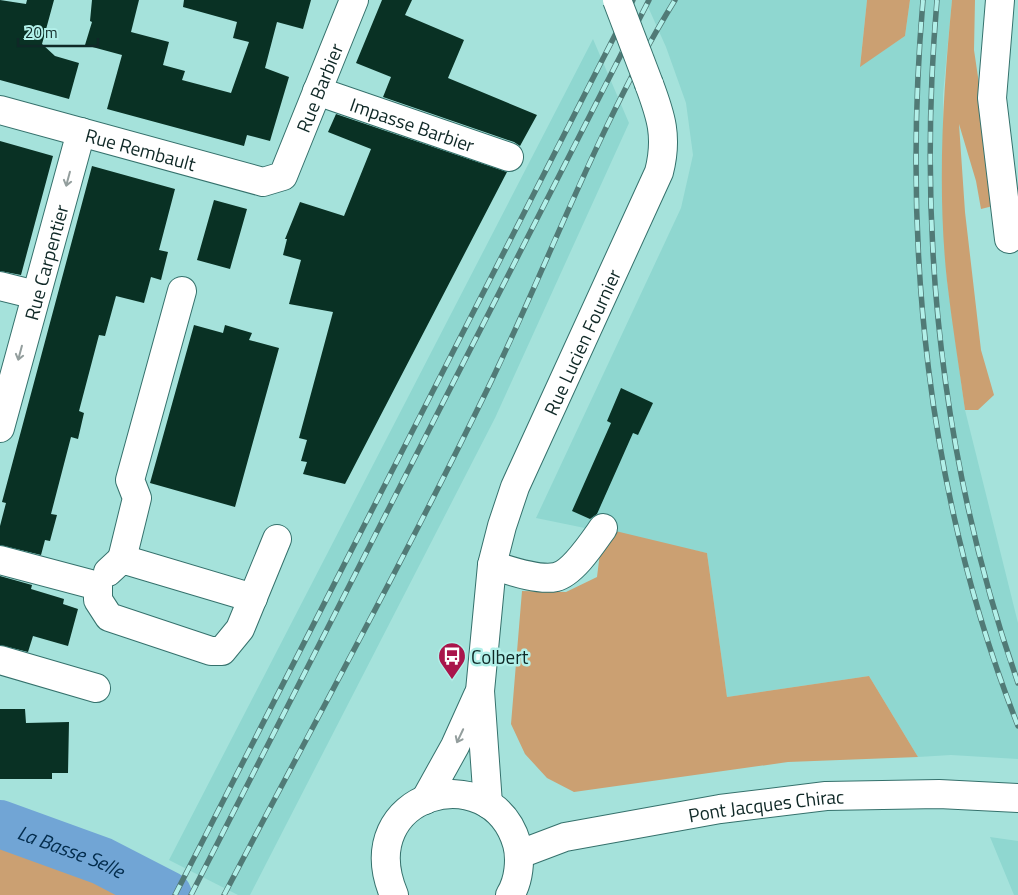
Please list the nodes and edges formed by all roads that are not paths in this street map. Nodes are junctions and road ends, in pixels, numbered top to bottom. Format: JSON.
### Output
{"nodes":[{"id":1,"x":354,"y":0,"type":"edge"},
{"id":2,"x":617,"y":0,"type":"edge"},
{"id":3,"x":1000,"y":0,"type":"edge"},
{"id":4,"x":317,"y":90,"type":"junction"},
{"id":5,"x":0,"y":110,"type":"edge"},
{"id":6,"x":81,"y":132,"type":"junction"},
{"id":7,"x":509,"y":157,"type":"dead end"},
{"id":8,"x":283,"y":176,"type":"joint"},
{"id":9,"x":1009,"y":239,"type":"dead end"},
{"id":10,"x":0,"y":286,"type":"edge"},
{"id":11,"x":182,"y":292,"type":"dead end"},
{"id":12,"x":36,"y":296,"type":"junction"},
{"id":13,"x":5,"y":391,"type":"edge"},
{"id":14,"x":0,"y":428,"type":"edge"},
{"id":15,"x":603,"y":528,"type":"dead end"},
{"id":16,"x":278,"y":540,"type":"dead end"},
{"id":17,"x":122,"y":559,"type":"junction"},
{"id":18,"x":0,"y":560,"type":"edge"},
{"id":19,"x":492,"y":564,"type":"junction"},
{"id":20,"x":98,"y":586,"type":"junction"},
{"id":21,"x":253,"y":598,"type":"junction"},
{"id":22,"x":0,"y":660,"type":"edge"},
{"id":23,"x":96,"y":688,"type":"dead end"},
{"id":24,"x":480,"y":691,"type":"junction"},
{"id":25,"x":1018,"y":798,"type":"edge"},
{"id":26,"x":424,"y":800,"type":"junction"},
{"id":27,"x":488,"y":804,"type":"junction"},
{"id":28,"x":520,"y":854,"type":"junction"},
{"id":29,"x":514,"y":893,"type":"edge"},
{"id":30,"x":394,"y":895,"type":"edge"}],
"edges":[{"from":1,"to":4,"type":"main road","name":"Rue Barbier"},
{"from":2,"to":19,"type":"main road","name":"Rue Lucien Fournier","bridge":true},
{"from":3,"to":9,"type":"main road"},
{"from":4,"to":7,"type":"main road","name":"Impasse Barbier"},
{"from":4,"to":8,"type":"main road","name":"Rue Barbier"},
{"from":5,"to":6,"type":"main road","name":"Rue Rembault"},
{"from":6,"to":8,"type":"main road","name":"Rue Rembault"},
{"from":6,"to":12,"type":"main road","name":"Rue Carpentier","one_way":true},
{"from":10,"to":12,"type":"main road"},
{"from":11,"to":17,"type":"main road"},
{"from":12,"to":13,"type":"main road","name":"Rue Carpentier","one_way":true},
{"from":13,"to":14,"type":"main road","name":"Rue Carpentier"},
{"from":15,"to":19,"type":"main road"},
{"from":16,"to":21,"type":"main road"},
{"from":17,"to":20,"type":"main road"},
{"from":17,"to":21,"type":"main road"},
{"from":18,"to":20,"type":"main road"},
{"from":19,"to":24,"type":"main road","name":"Rue Lucien Fournier"},
{"from":20,"to":21,"type":"main road"},
{"from":22,"to":23,"type":"main road"},
{"from":24,"to":26,"type":"main road","name":"Rue Lucien Fournier","one_way":true},
{"from":24,"to":27,"type":"main road","name":"Rue Lucien Fournier"},
{"from":25,"to":28,"type":"main road","name":"Pont Jacques Chirac"},
{"from":26,"to":27,"type":"main road"},
{"from":26,"to":30,"type":"main road"},
{"from":27,"to":28,"type":"main road"},
{"from":28,"to":29,"type":"main road"}]}
